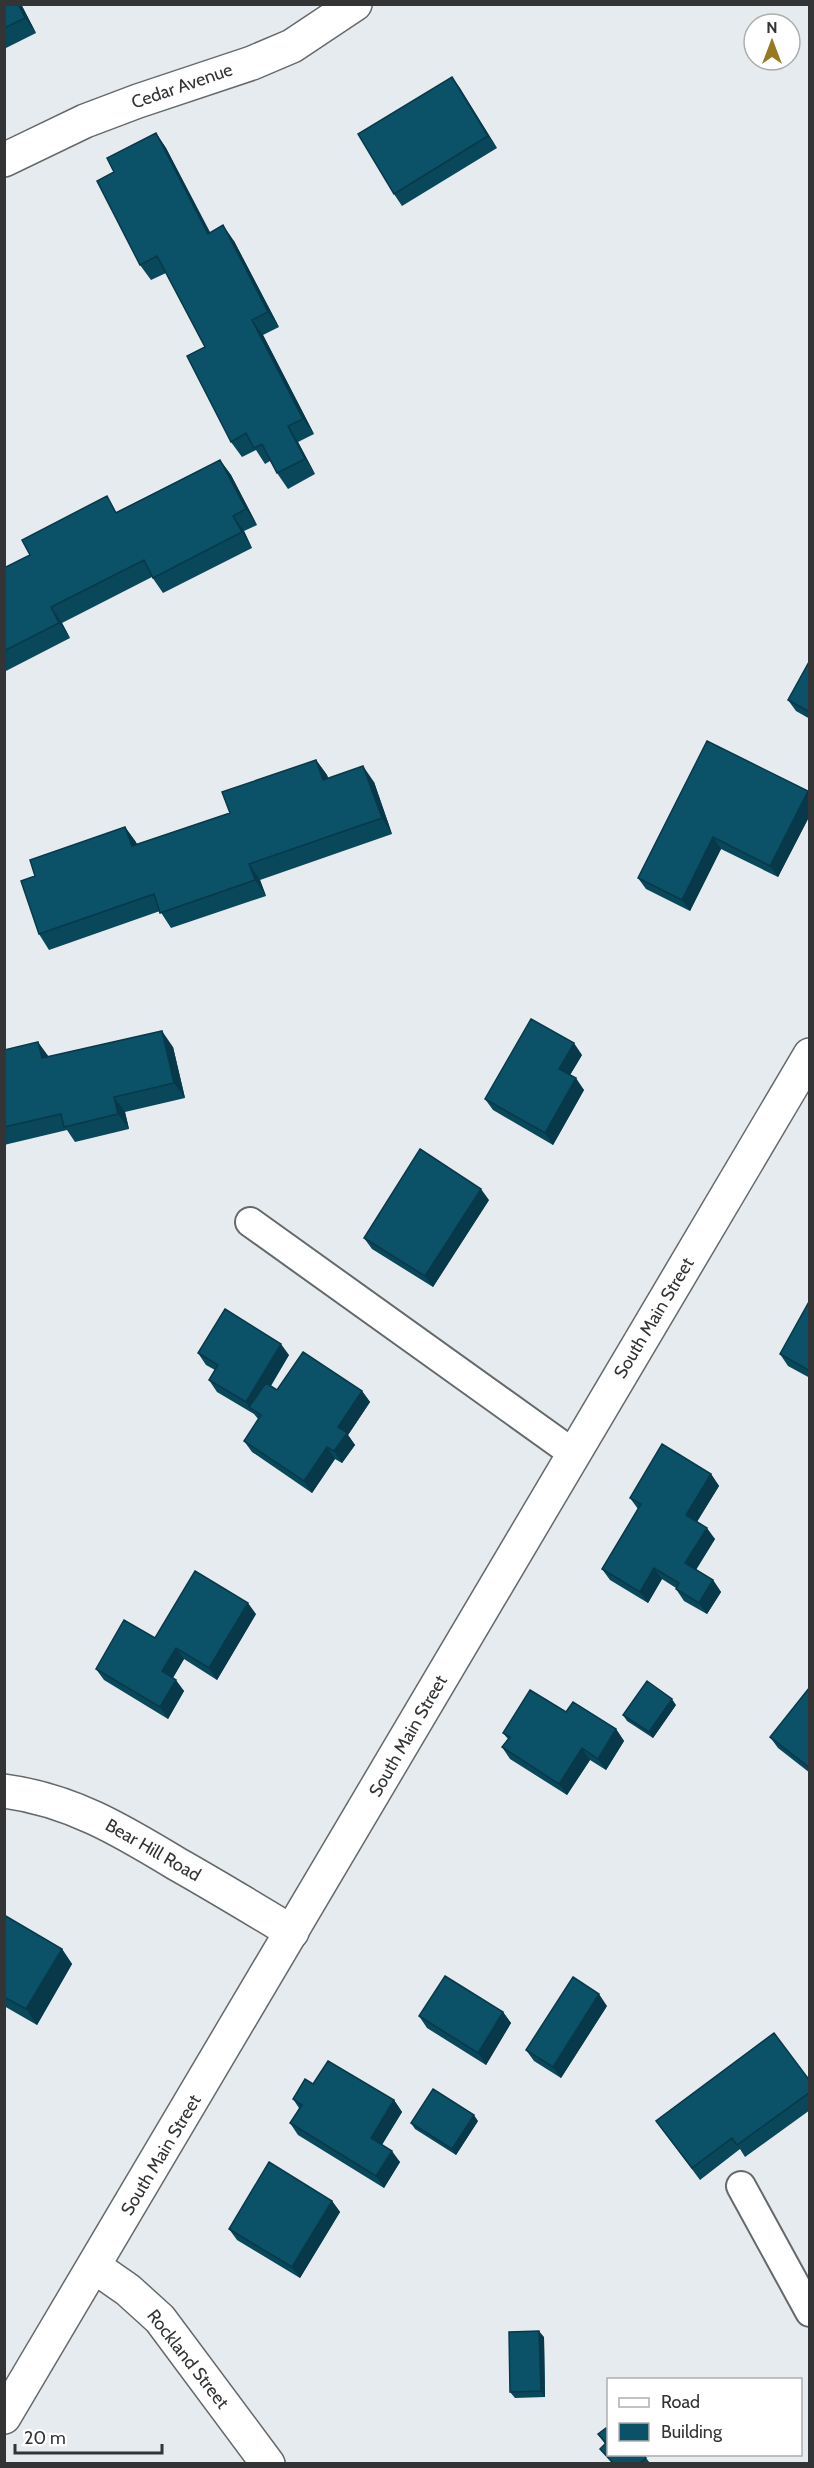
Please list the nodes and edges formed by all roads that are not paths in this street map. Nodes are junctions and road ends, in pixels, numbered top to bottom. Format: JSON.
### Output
{"nodes":[{"id":1,"x":355,"y":4,"type":"edge"},
{"id":2,"x":4,"y":160,"type":"edge"},
{"id":3,"x":810,"y":1055,"type":"edge"},
{"id":4,"x":250,"y":1222,"type":"dead end"},
{"id":5,"x":574,"y":1454,"type":"junction"},
{"id":6,"x":4,"y":1791,"type":"edge"},
{"id":7,"x":292,"y":1932,"type":"junction"},
{"id":8,"x":741,"y":2186,"type":"dead end"},
{"id":9,"x":95,"y":2267,"type":"junction"},
{"id":10,"x":810,"y":2312,"type":"edge"},
{"id":11,"x":4,"y":2417,"type":"edge"},
{"id":12,"x":268,"y":2463,"type":"edge"}],
"edges":[{"from":1,"to":2,"type":"main road","name":"Cedar Avenue"},
{"from":3,"to":5,"type":"main road","name":"South Main Street"},
{"from":4,"to":5,"type":"lane"},
{"from":5,"to":7,"type":"main road","name":"South Main Street"},
{"from":6,"to":7,"type":"main road","name":"Bear Hill Road"},
{"from":7,"to":9,"type":"main road","name":"South Main Street"},
{"from":8,"to":10,"type":"lane"},
{"from":9,"to":11,"type":"main road","name":"South Main Street"},
{"from":9,"to":12,"type":"main road","name":"Rockland Street"}]}
